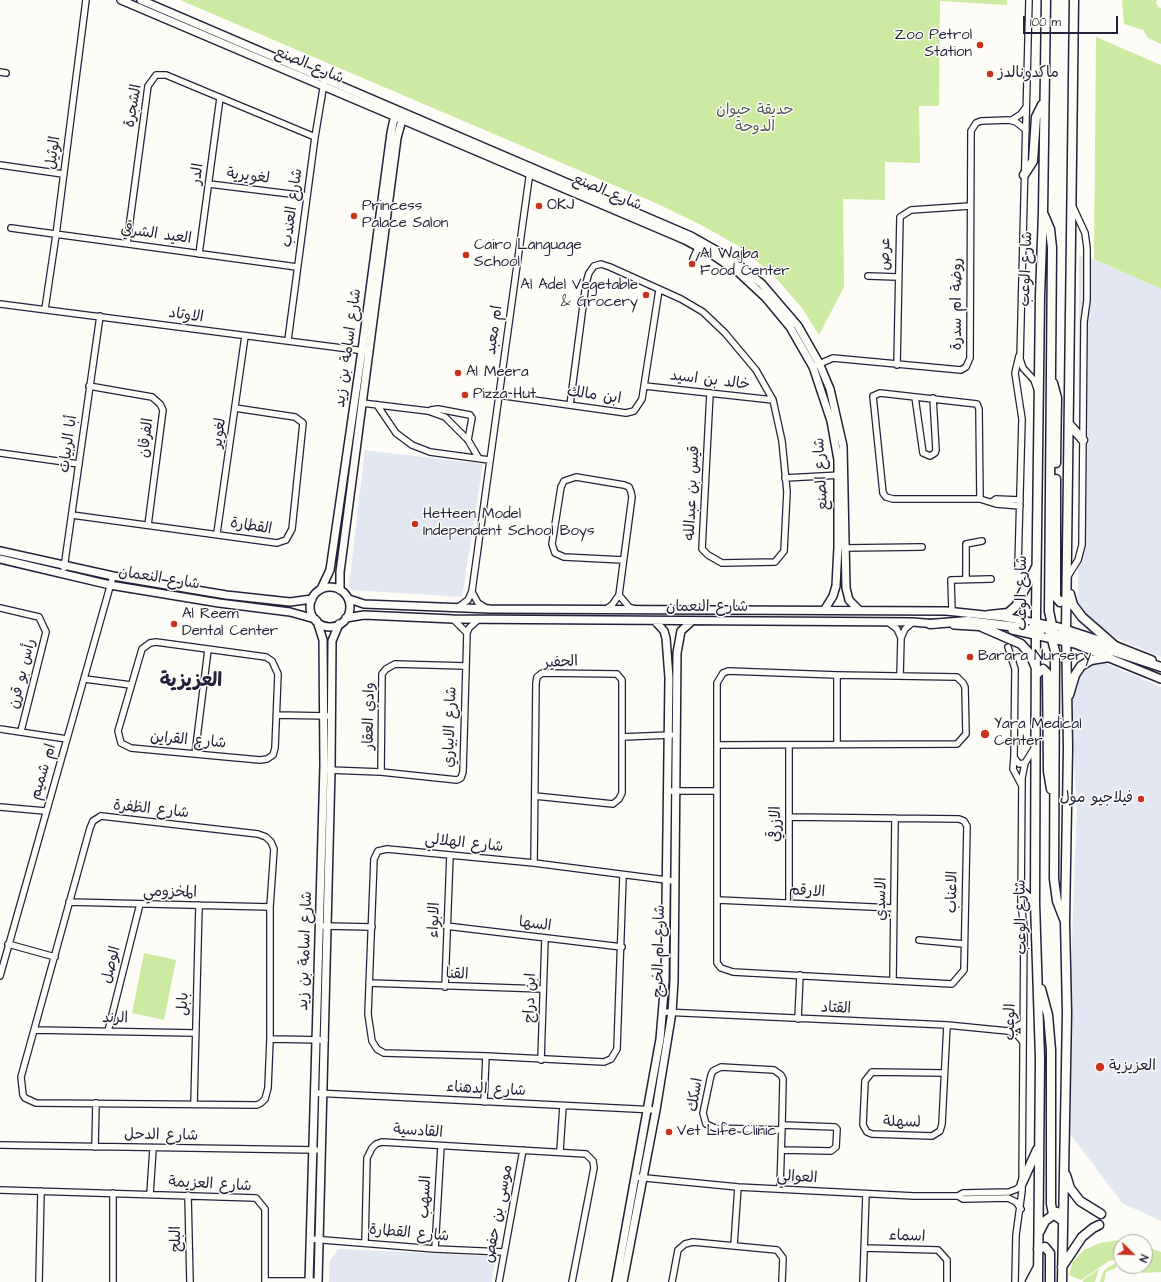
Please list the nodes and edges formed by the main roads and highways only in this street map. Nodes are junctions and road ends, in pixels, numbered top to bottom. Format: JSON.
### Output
{"nodes":[{"id":1,"x":1046,"y":0,"type":"edge"},
{"id":2,"x":1074,"y":0,"type":"edge"},
{"id":3,"x":1043,"y":102,"type":"junction"},
{"id":4,"x":1024,"y":175,"type":"road end"},
{"id":5,"x":1043,"y":212,"type":"junction"},
{"id":6,"x":1050,"y":375,"type":"junction"},
{"id":7,"x":1069,"y":424,"type":"junction"},
{"id":8,"x":1082,"y":440,"type":"road end"},
{"id":9,"x":1037,"y":564,"type":"junction"},
{"id":10,"x":1068,"y":576,"type":"junction"},
{"id":11,"x":1066,"y":599,"type":"junction"},
{"id":12,"x":989,"y":615,"type":"road end"},
{"id":13,"x":930,"y":624,"type":"road end"},
{"id":14,"x":982,"y":626,"type":"road end"},
{"id":15,"x":1037,"y":629,"type":"junction"},
{"id":16,"x":1052,"y":632,"type":"junction"},
{"id":17,"x":1066,"y":635,"type":"junction"},
{"id":18,"x":1114,"y":645,"type":"road end"},
{"id":19,"x":1109,"y":657,"type":"road end"},
{"id":20,"x":1161,"y":667,"type":"edge"},
{"id":21,"x":1037,"y":674,"type":"junction"},
{"id":22,"x":1066,"y":704,"type":"junction"},
{"id":23,"x":1054,"y":796,"type":"junction"},
{"id":24,"x":1021,"y":891,"type":"road end"},
{"id":25,"x":1035,"y":903,"type":"junction"},
{"id":26,"x":1065,"y":922,"type":"junction"},
{"id":27,"x":1038,"y":981,"type":"junction"},
{"id":28,"x":1039,"y":1145,"type":"junction"},
{"id":29,"x":1064,"y":1166,"type":"junction"},
{"id":30,"x":1022,"y":1182,"type":"road end"},
{"id":31,"x":1064,"y":1211,"type":"junction"},
{"id":32,"x":1053,"y":1214,"type":"junction"},
{"id":33,"x":1101,"y":1214,"type":"dead end"},
{"id":34,"x":1063,"y":1221,"type":"junction"},
{"id":35,"x":1099,"y":1225,"type":"dead end"},
{"id":36,"x":1039,"y":1234,"type":"junction"},
{"id":37,"x":1038,"y":1249,"type":"junction"},
{"id":38,"x":1038,"y":1266,"type":"junction"},
{"id":39,"x":1062,"y":1268,"type":"junction"},
{"id":40,"x":1030,"y":1282,"type":"edge"},
{"id":41,"x":1038,"y":1282,"type":"edge"},
{"id":42,"x":1050,"y":1282,"type":"edge"},
{"id":43,"x":1062,"y":1282,"type":"edge"}],
"edges":[{"from":1,"to":3,"type":"main road","name":"شارع الوعب"},
{"from":2,"to":7,"type":"main road"},
{"from":3,"to":4,"type":"main road"},
{"from":3,"to":5,"type":"main road","name":"شارع الوعب"},
{"from":5,"to":6,"type":"main road"},
{"from":5,"to":9,"type":"main road","name":"شارع الوعب"},
{"from":6,"to":11,"type":"main road"},
{"from":6,"to":16,"type":"main road"},
{"from":7,"to":8,"type":"main road"},
{"from":7,"to":10,"type":"main road"},
{"from":9,"to":12,"type":"main road"},
{"from":9,"to":15,"type":"main road","name":"شارع الوعب"},
{"from":10,"to":11,"type":"main road"},
{"from":10,"to":18,"type":"main road"},
{"from":11,"to":17,"type":"main road"},
{"from":13,"to":15,"type":"main road"},
{"from":14,"to":21,"type":"main road"},
{"from":15,"to":16,"type":"main road"},
{"from":15,"to":21,"type":"main road","name":"شارع الوعب"},
{"from":16,"to":17,"type":"main road"},
{"from":16,"to":23,"type":"main road"},
{"from":17,"to":20,"type":"main road"},
{"from":17,"to":22,"type":"main road"},
{"from":19,"to":22,"type":"main road"},
{"from":21,"to":23,"type":"main road"},
{"from":21,"to":25,"type":"main road","name":"شارع الوعب"},
{"from":22,"to":26,"type":"main road"},
{"from":23,"to":26,"type":"main road"},
{"from":24,"to":25,"type":"main road"},
{"from":25,"to":27,"type":"main road","name":"شارع الوعب"},
{"from":26,"to":29,"type":"main road"},
{"from":27,"to":28,"type":"main road","name":"شارع الوعب"},
{"from":27,"to":32,"type":"main road"},
{"from":28,"to":30,"type":"main road"},
{"from":28,"to":36,"type":"main road","name":"شارع الوعب"},
{"from":29,"to":31,"type":"main road"},
{"from":29,"to":33,"type":"main road"},
{"from":31,"to":32,"type":"main road"},
{"from":31,"to":34,"type":"main road"},
{"from":32,"to":34,"type":"main road"},
{"from":32,"to":36,"type":"main road"},
{"from":34,"to":39,"type":"main road"},
{"from":35,"to":39,"type":"main road"},
{"from":36,"to":37,"type":"main road","name":"شارع الوعب"},
{"from":37,"to":38,"type":"main road","name":"شارع الوعب"},
{"from":37,"to":42,"type":"main road"},
{"from":38,"to":40,"type":"main road"},
{"from":38,"to":41,"type":"main road","name":"شارع الوعب"},
{"from":39,"to":43,"type":"main road"}]}
